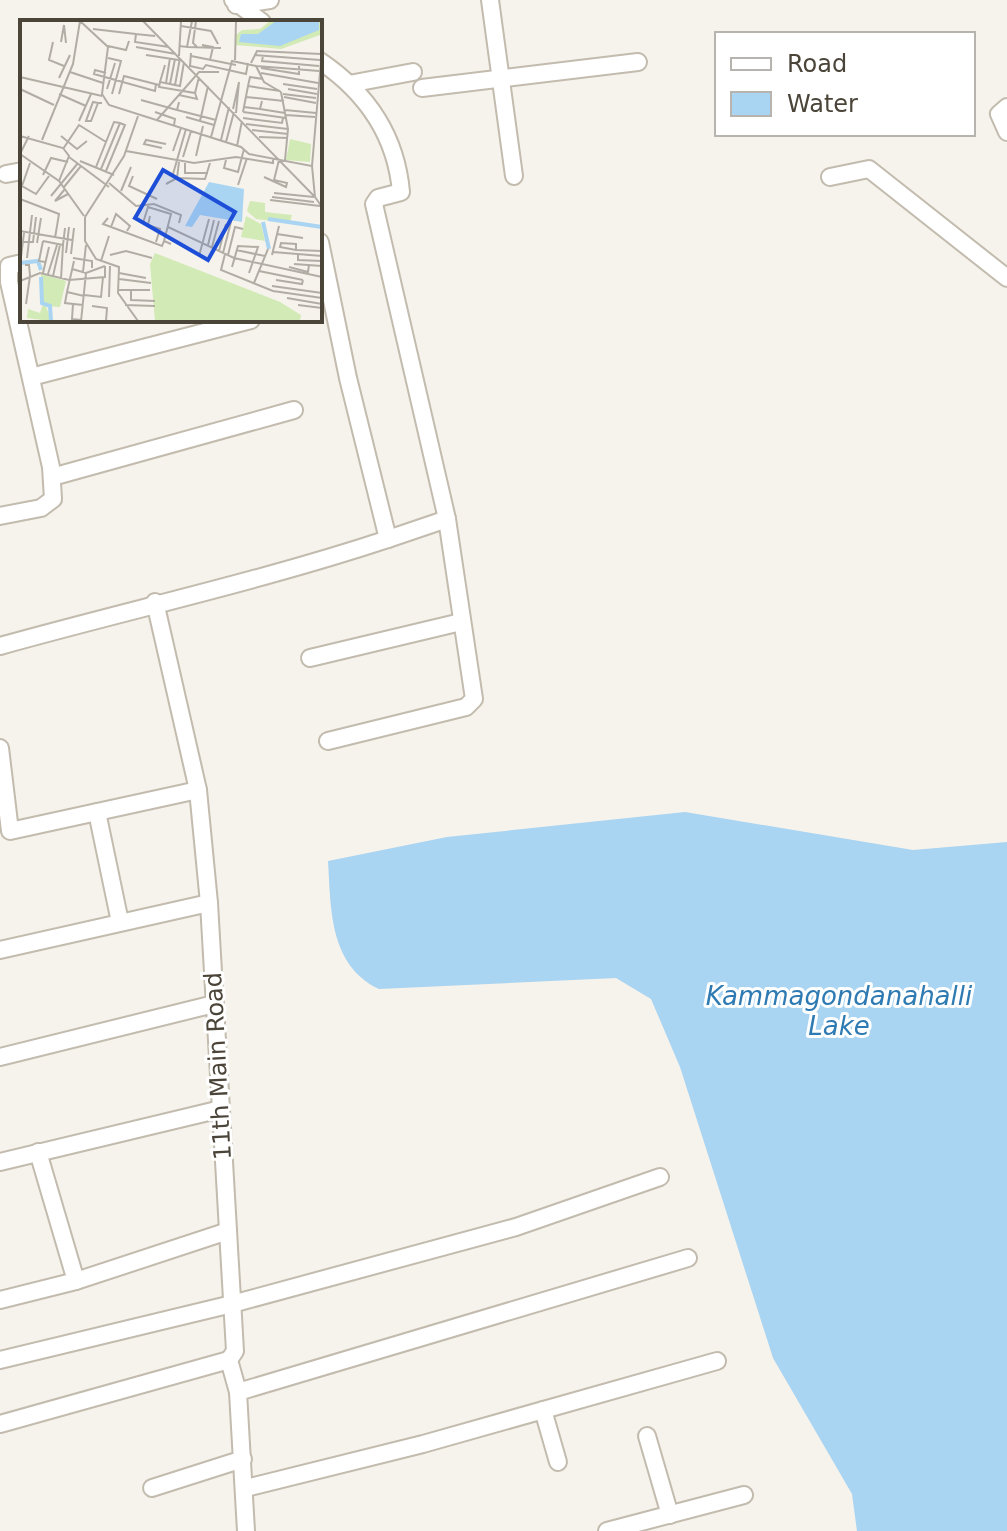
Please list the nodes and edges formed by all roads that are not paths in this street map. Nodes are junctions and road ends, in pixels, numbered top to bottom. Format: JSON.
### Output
{"nodes":[{"id":1,"x":270,"y":0,"type":"edge"},
{"id":2,"x":490,"y":0,"type":"edge"},
{"id":3,"x":234,"y":2,"type":"edge"},
{"id":4,"x":259,"y":20,"type":"edge"},
{"id":5,"x":638,"y":62,"type":"dead end"},
{"id":6,"x":322,"y":63,"type":"edge"},
{"id":7,"x":413,"y":72,"type":"dead end"},
{"id":8,"x":501,"y":78,"type":"junction"},
{"id":9,"x":349,"y":84,"type":"junction"},
{"id":10,"x":422,"y":88,"type":"dead end"},
{"id":11,"x":1007,"y":107,"type":"edge"},
{"id":12,"x":1007,"y":132,"type":"edge"},
{"id":13,"x":514,"y":176,"type":"dead end"},
{"id":14,"x":830,"y":177,"type":"dead end"},
{"id":15,"x":322,"y":252,"type":"edge"},
{"id":16,"x":20,"y":263,"type":"edge"},
{"id":17,"x":1007,"y":278,"type":"edge"},
{"id":18,"x":243,"y":322,"type":"edge"},
{"id":19,"x":31,"y":377,"type":"junction"},
{"id":20,"x":294,"y":410,"type":"dead end"},
{"id":21,"x":52,"y":477,"type":"junction"},
{"id":22,"x":0,"y":516,"type":"edge"},
{"id":23,"x":447,"y":519,"type":"junction"},
{"id":24,"x":388,"y":539,"type":"junction"},
{"id":25,"x":155,"y":602,"type":"junction"},
{"id":26,"x":461,"y":622,"type":"junction"},
{"id":27,"x":0,"y":646,"type":"edge"},
{"id":28,"x":310,"y":658,"type":"dead end"},
{"id":29,"x":328,"y":741,"type":"dead end"},
{"id":30,"x":0,"y":748,"type":"edge"},
{"id":31,"x":198,"y":790,"type":"junction"},
{"id":32,"x":97,"y":812,"type":"junction"},
{"id":33,"x":209,"y":903,"type":"junction"},
{"id":34,"x":120,"y":922,"type":"junction"},
{"id":35,"x":0,"y":950,"type":"edge"},
{"id":36,"x":214,"y":1004,"type":"junction"},
{"id":37,"x":0,"y":1057,"type":"edge"},
{"id":38,"x":221,"y":1109,"type":"junction"},
{"id":39,"x":38,"y":1152,"type":"junction"},
{"id":40,"x":0,"y":1162,"type":"edge"},
{"id":41,"x":660,"y":1177,"type":"dead end"},
{"id":42,"x":228,"y":1231,"type":"junction"},
{"id":43,"x":688,"y":1258,"type":"dead end"},
{"id":44,"x":76,"y":1281,"type":"junction"},
{"id":45,"x":0,"y":1300,"type":"edge"},
{"id":46,"x":232,"y":1304,"type":"junction"},
{"id":47,"x":0,"y":1360,"type":"edge"},
{"id":48,"x":229,"y":1360,"type":"junction"},
{"id":49,"x":717,"y":1361,"type":"dead end"},
{"id":50,"x":238,"y":1392,"type":"junction"},
{"id":51,"x":543,"y":1410,"type":"junction"},
{"id":52,"x":0,"y":1424,"type":"edge"},
{"id":53,"x":647,"y":1436,"type":"dead end"},
{"id":54,"x":243,"y":1459,"type":"junction"},
{"id":55,"x":558,"y":1462,"type":"dead end"},
{"id":56,"x":152,"y":1488,"type":"dead end"},
{"id":57,"x":246,"y":1488,"type":"junction"},
{"id":58,"x":744,"y":1495,"type":"dead end"},
{"id":59,"x":670,"y":1515,"type":"junction"},
{"id":60,"x":246,"y":1531,"type":"edge"},
{"id":61,"x":609,"y":1531,"type":"edge"}],
"edges":[{"from":1,"to":3,"type":"street"},
{"from":2,"to":8,"type":"street"},
{"from":3,"to":4,"type":"street"},
{"from":5,"to":8,"type":"street"},
{"from":6,"to":9,"type":"street"},
{"from":7,"to":9,"type":"street"},
{"from":8,"to":10,"type":"street"},
{"from":8,"to":13,"type":"street"},
{"from":9,"to":23,"type":"street"},
{"from":11,"to":12,"type":"street"},
{"from":14,"to":17,"type":"street"},
{"from":15,"to":24,"type":"street"},
{"from":16,"to":19,"type":"street"},
{"from":18,"to":19,"type":"street"},
{"from":19,"to":21,"type":"street"},
{"from":20,"to":21,"type":"street"},
{"from":21,"to":22,"type":"street"},
{"from":23,"to":24,"type":"street"},
{"from":23,"to":26,"type":"street"},
{"from":24,"to":25,"type":"street"},
{"from":25,"to":27,"type":"street"},
{"from":25,"to":31,"type":"street","name":"11th Main Road"},
{"from":26,"to":28,"type":"street"},
{"from":26,"to":29,"type":"street"},
{"from":30,"to":32,"type":"street"},
{"from":31,"to":32,"type":"street"},
{"from":31,"to":33,"type":"street","name":"11th Main Road"},
{"from":32,"to":34,"type":"street"},
{"from":33,"to":34,"type":"street"},
{"from":33,"to":36,"type":"street","name":"11th Main Road"},
{"from":34,"to":35,"type":"street"},
{"from":36,"to":37,"type":"street"},
{"from":36,"to":38,"type":"street","name":"11th Main Road"},
{"from":38,"to":39,"type":"street"},
{"from":38,"to":42,"type":"street","name":"11th Main Road"},
{"from":39,"to":40,"type":"street"},
{"from":39,"to":44,"type":"street"},
{"from":41,"to":46,"type":"street"},
{"from":42,"to":44,"type":"street"},
{"from":42,"to":46,"type":"street","name":"11th Main Road"},
{"from":43,"to":50,"type":"street"},
{"from":44,"to":45,"type":"street"},
{"from":46,"to":47,"type":"street"},
{"from":46,"to":48,"type":"street","name":"11th Main Road"},
{"from":48,"to":50,"type":"street","name":"11th Main Road"},
{"from":48,"to":52,"type":"street"},
{"from":49,"to":51,"type":"street"},
{"from":50,"to":54,"type":"street","name":"11th Main Road"},
{"from":51,"to":55,"type":"street"},
{"from":51,"to":57,"type":"street"},
{"from":53,"to":59,"type":"street"},
{"from":54,"to":56,"type":"street"},
{"from":54,"to":57,"type":"street","name":"11th Main Road"},
{"from":57,"to":60,"type":"street","name":"11th Main Road"},
{"from":58,"to":59,"type":"street"},
{"from":59,"to":61,"type":"street"}]}
